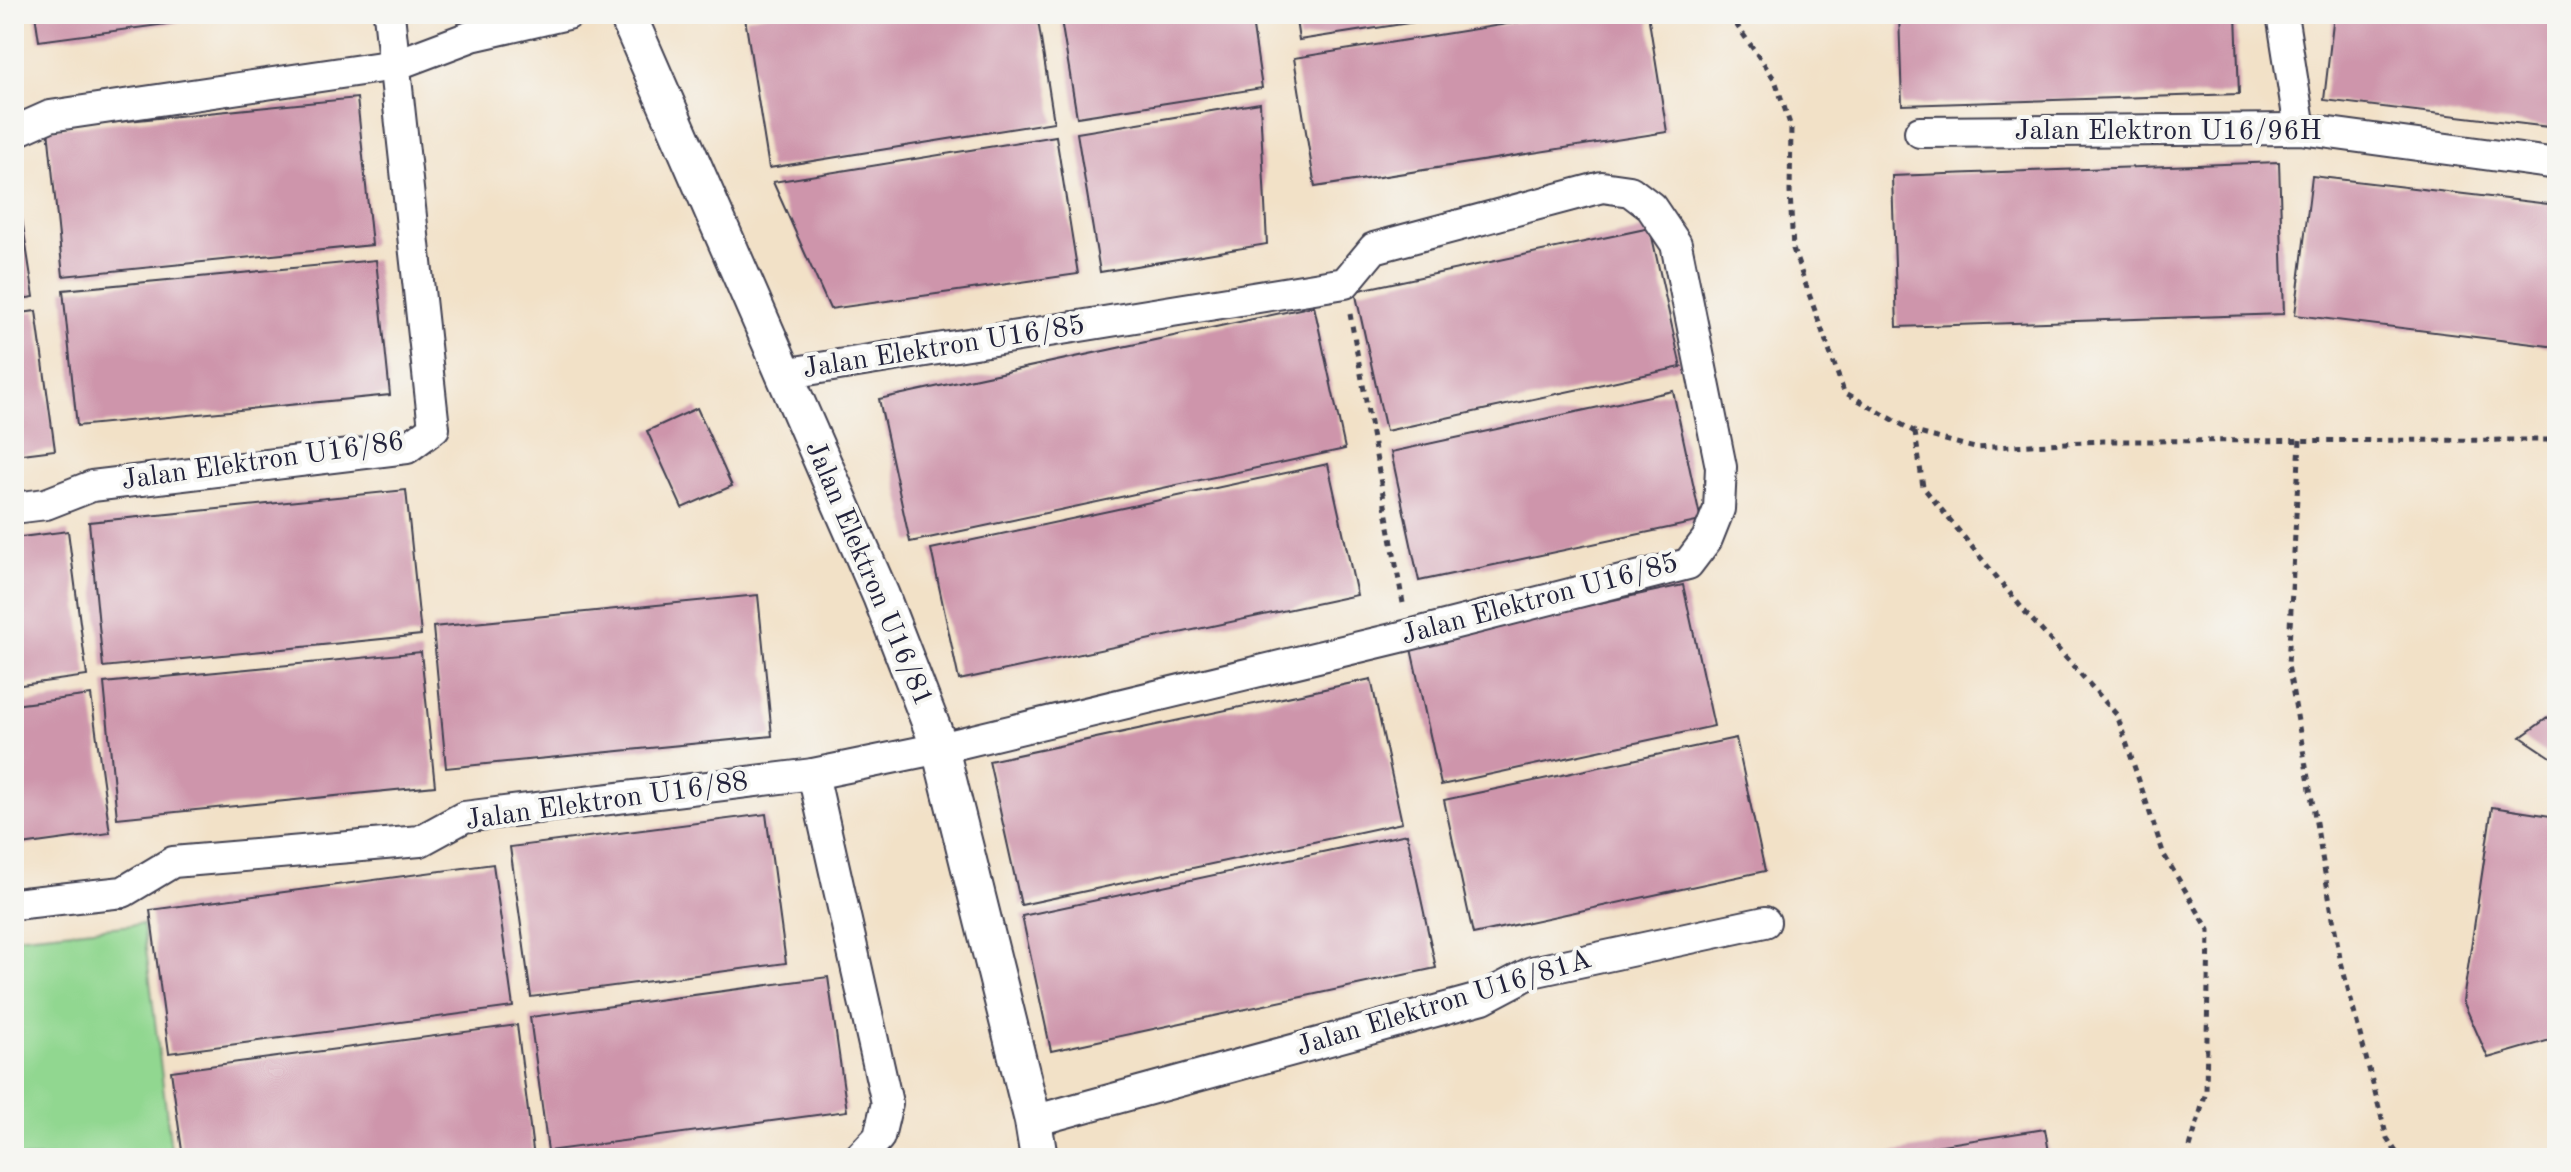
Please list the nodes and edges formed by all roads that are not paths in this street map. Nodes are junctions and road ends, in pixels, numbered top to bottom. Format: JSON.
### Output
{"nodes":[{"id":1,"x":389,"y":14,"type":"edge"},
{"id":2,"x":568,"y":14,"type":"edge"},
{"id":3,"x":627,"y":14,"type":"edge"},
{"id":4,"x":2282,"y":14,"type":"edge"},
{"id":5,"x":395,"y":65,"type":"junction"},
{"id":6,"x":2300,"y":129,"type":"junction"},
{"id":7,"x":14,"y":132,"type":"edge"},
{"id":8,"x":1920,"y":132,"type":"dead end"},
{"id":9,"x":2557,"y":164,"type":"edge"},
{"id":10,"x":783,"y":374,"type":"junction"},
{"id":11,"x":14,"y":508,"type":"edge"},
{"id":12,"x":940,"y":748,"type":"junction"},
{"id":13,"x":813,"y":774,"type":"junction"},
{"id":14,"x":14,"y":904,"type":"edge"},
{"id":15,"x":1765,"y":922,"type":"dead end"},
{"id":16,"x":1033,"y":1121,"type":"junction"},
{"id":17,"x":859,"y":1158,"type":"edge"},
{"id":18,"x":1039,"y":1158,"type":"edge"}],
"edges":[{"from":1,"to":5,"type":"street"},
{"from":2,"to":5,"type":"street"},
{"from":3,"to":10,"type":"street","name":"Jalan Elektron U16/81"},
{"from":4,"to":6,"type":"street"},
{"from":5,"to":7,"type":"street"},
{"from":5,"to":11,"type":"street","name":"Jalan Elektron U16/86"},
{"from":6,"to":8,"type":"street","name":"Jalan Elektron U16/96H"},
{"from":6,"to":9,"type":"street","name":"Jalan Elektron U16/96H"},
{"from":10,"to":12,"type":"street","name":"Jalan Elektron U16/81"},
{"from":10,"to":12,"type":"street","name":"Jalan Elektron U16/85"},
{"from":12,"to":13,"type":"street","name":"Jalan Elektron U16/85"},
{"from":12,"to":16,"type":"street","name":"Jalan Elektron U16/81"},
{"from":13,"to":14,"type":"street","name":"Jalan Elektron U16/88"},
{"from":13,"to":17,"type":"street"},
{"from":15,"to":16,"type":"street","name":"Jalan Elektron U16/81A"},
{"from":16,"to":18,"type":"street","name":"Jalan Elektron U16/81"}]}
